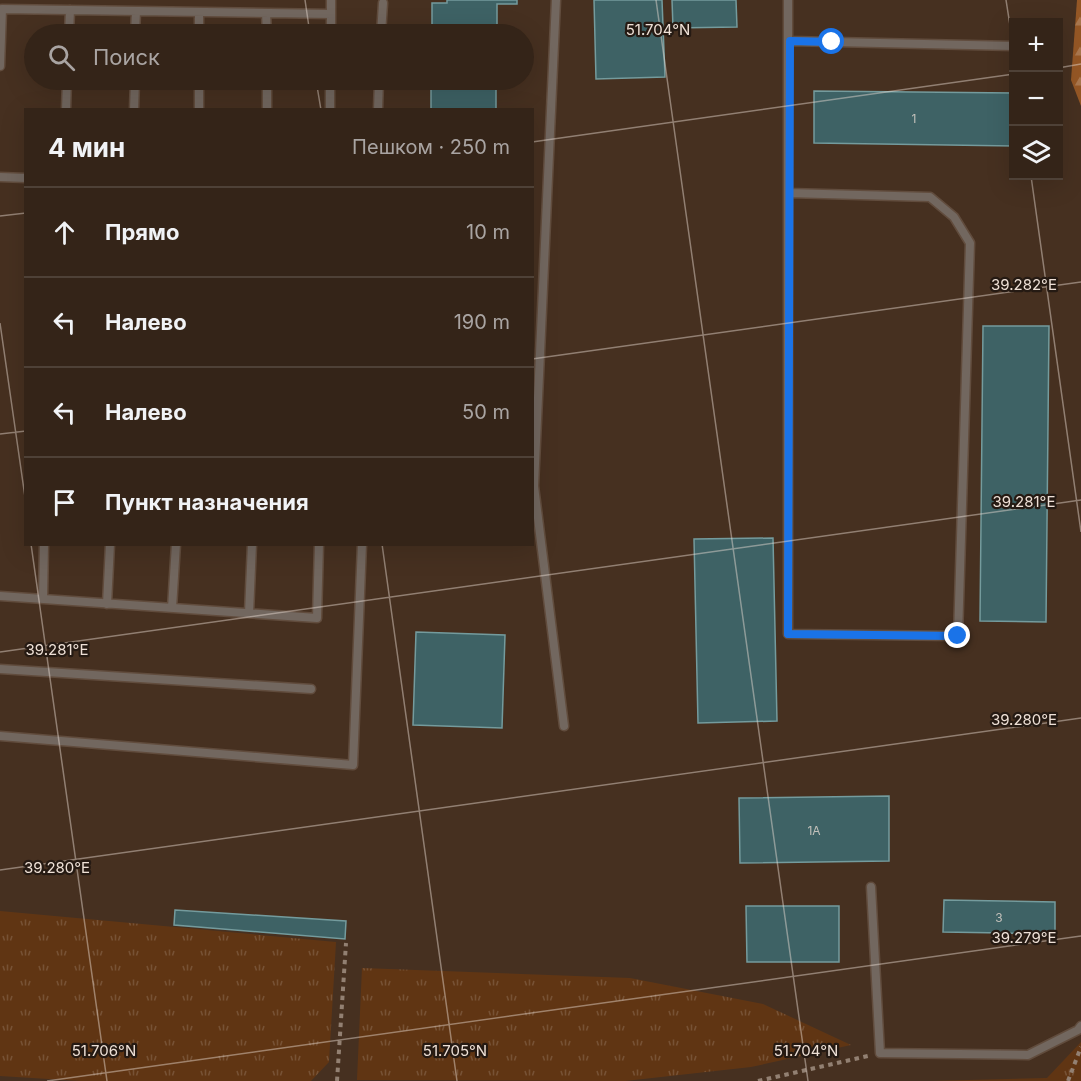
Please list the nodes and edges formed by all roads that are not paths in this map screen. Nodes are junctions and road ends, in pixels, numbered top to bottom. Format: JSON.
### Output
{"nodes":[{"id":1,"x":331,"y":0,"type":"edge"},
{"id":2,"x":556,"y":0,"type":"edge"},
{"id":3,"x":788,"y":0,"type":"edge"},
{"id":4,"x":383,"y":3,"type":"dead end"},
{"id":5,"x":70,"y":10,"type":"junction"},
{"id":6,"x":136,"y":11,"type":"junction"},
{"id":7,"x":199,"y":12,"type":"junction"},
{"id":8,"x":266,"y":13,"type":"junction"},
{"id":9,"x":331,"y":14,"type":"junction"},
{"id":10,"x":69,"y":24,"type":"edge"},
{"id":11,"x":135,"y":24,"type":"edge"},
{"id":12,"x":199,"y":24,"type":"edge"},
{"id":13,"x":267,"y":24,"type":"edge"},
{"id":14,"x":331,"y":24,"type":"edge"},
{"id":15,"x":382,"y":24,"type":"edge"},
{"id":16,"x":790,"y":41,"type":"junction"},
{"id":17,"x":1009,"y":46,"type":"edge"},
{"id":18,"x":0,"y":66,"type":"edge"},
{"id":19,"x":67,"y":90,"type":"edge"},
{"id":20,"x":135,"y":90,"type":"edge"},
{"id":21,"x":199,"y":90,"type":"edge"},
{"id":22,"x":267,"y":90,"type":"edge"},
{"id":23,"x":330,"y":90,"type":"edge"},
{"id":24,"x":379,"y":90,"type":"edge"},
{"id":25,"x":66,"y":108,"type":"edge"},
{"id":26,"x":134,"y":108,"type":"edge"},
{"id":27,"x":199,"y":108,"type":"edge"},
{"id":28,"x":267,"y":108,"type":"edge"},
{"id":29,"x":330,"y":108,"type":"edge"},
{"id":30,"x":378,"y":108,"type":"edge"},
{"id":31,"x":0,"y":177,"type":"edge"},
{"id":32,"x":24,"y":178,"type":"edge"},
{"id":33,"x":789,"y":193,"type":"junction"},
{"id":34,"x":44,"y":546,"type":"edge"},
{"id":35,"x":111,"y":546,"type":"edge"},
{"id":36,"x":176,"y":546,"type":"edge"},
{"id":37,"x":252,"y":546,"type":"edge"},
{"id":38,"x":320,"y":546,"type":"edge"},
{"id":39,"x":362,"y":546,"type":"edge"},
{"id":40,"x":0,"y":596,"type":"edge"},
{"id":41,"x":44,"y":599,"type":"junction"},
{"id":42,"x":107,"y":604,"type":"junction"},
{"id":43,"x":172,"y":608,"type":"junction"},
{"id":44,"x":249,"y":613,"type":"junction"},
{"id":45,"x":0,"y":669,"type":"edge"},
{"id":46,"x":311,"y":689,"type":"dead end"},
{"id":47,"x":564,"y":726,"type":"dead end"},
{"id":48,"x":0,"y":736,"type":"edge"},
{"id":49,"x":872,"y":887,"type":"dead end"},
{"id":50,"x":1081,"y":1026,"type":"edge"}],
"edges":[{"from":1,"to":9,"type":"lane"},
{"from":2,"to":47,"type":"lane"},
{"from":3,"to":16,"type":"lane"},
{"from":4,"to":15,"type":"lane"},
{"from":5,"to":6,"type":"lane"},
{"from":5,"to":10,"type":"lane"},
{"from":5,"to":18,"type":"lane"},
{"from":6,"to":7,"type":"lane"},
{"from":6,"to":11,"type":"lane"},
{"from":7,"to":8,"type":"lane"},
{"from":7,"to":12,"type":"lane"},
{"from":8,"to":9,"type":"lane"},
{"from":8,"to":13,"type":"lane"},
{"from":9,"to":14,"type":"lane"},
{"from":16,"to":17,"type":"lane"},
{"from":16,"to":33,"type":"lane"},
{"from":19,"to":25,"type":"lane"},
{"from":20,"to":26,"type":"lane"},
{"from":21,"to":27,"type":"lane"},
{"from":22,"to":28,"type":"lane"},
{"from":23,"to":29,"type":"lane"},
{"from":24,"to":30,"type":"lane"},
{"from":31,"to":32,"type":"lane"},
{"from":33,"to":33,"type":"lane"},
{"from":34,"to":41,"type":"lane"},
{"from":35,"to":42,"type":"lane"},
{"from":36,"to":43,"type":"lane"},
{"from":37,"to":44,"type":"lane"},
{"from":38,"to":44,"type":"lane"},
{"from":39,"to":48,"type":"lane"},
{"from":40,"to":41,"type":"lane"},
{"from":41,"to":42,"type":"lane"},
{"from":42,"to":43,"type":"lane"},
{"from":43,"to":44,"type":"lane"},
{"from":45,"to":46,"type":"lane"},
{"from":49,"to":50,"type":"lane"}]}
